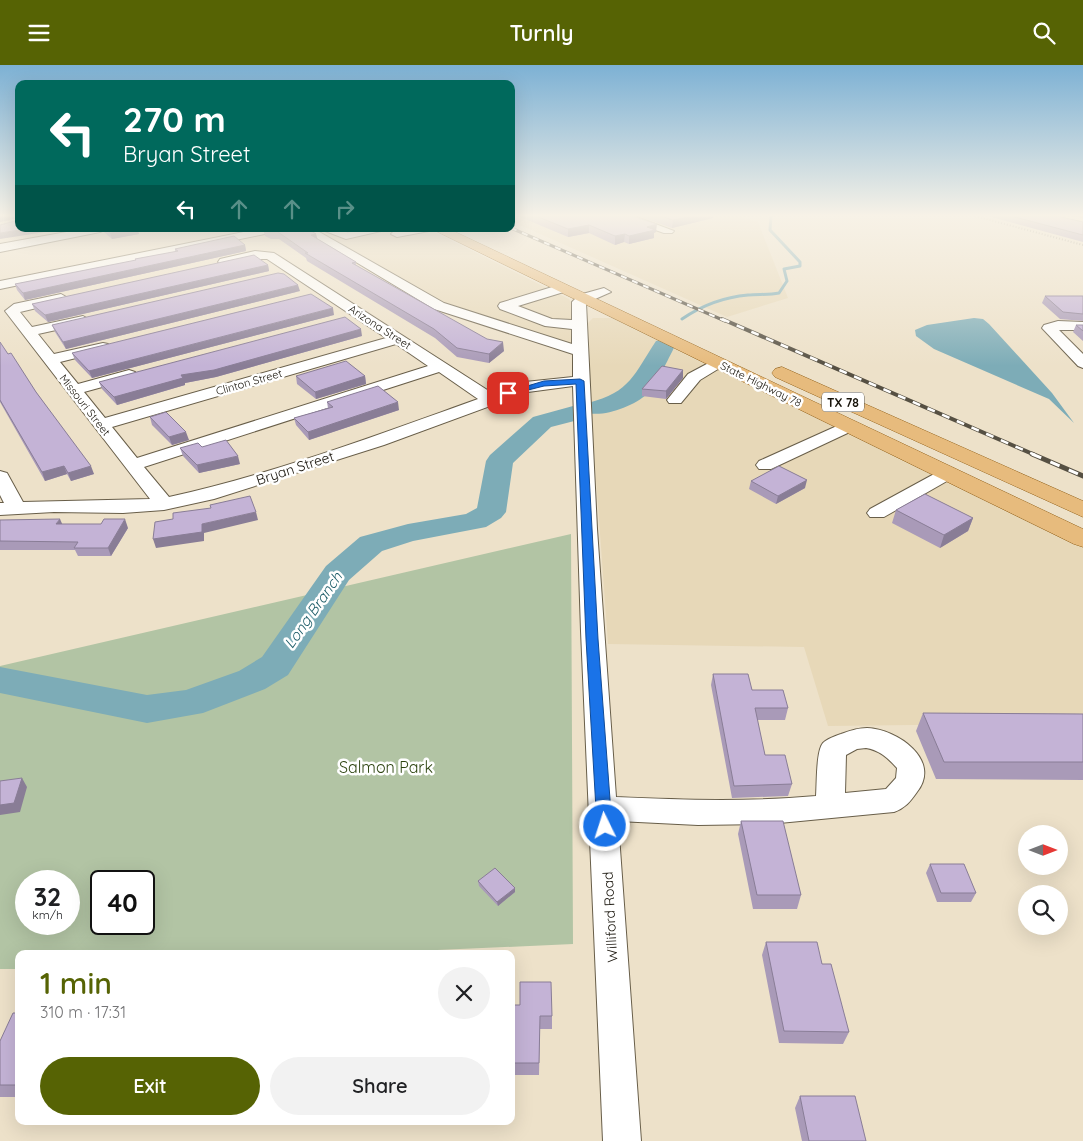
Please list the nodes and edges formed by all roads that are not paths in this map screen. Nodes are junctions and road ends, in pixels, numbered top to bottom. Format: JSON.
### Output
{"nodes":[{"id":1,"x":91,"y":266,"type":"edge"},
{"id":2,"x":286,"y":266,"type":"edge"},
{"id":3,"x":370,"y":266,"type":"edge"},
{"id":4,"x":517,"y":266,"type":"edge"},
{"id":5,"x":548,"y":266,"type":"edge"},
{"id":6,"x":293,"y":271,"type":"junction"},
{"id":7,"x":274,"y":275,"type":"edge"},
{"id":8,"x":0,"y":285,"type":"edge"},
{"id":9,"x":562,"y":288,"type":"junction"},
{"id":10,"x":325,"y":291,"type":"junction"},
{"id":11,"x":604,"y":292,"type":"junction"},
{"id":12,"x":76,"y":295,"type":"edge"},
{"id":13,"x":306,"y":296,"type":"edge"},
{"id":14,"x":360,"y":314,"type":"junction"},
{"id":15,"x":580,"y":314,"type":"junction"},
{"id":16,"x":96,"y":317,"type":"edge"},
{"id":17,"x":341,"y":319,"type":"edge"},
{"id":18,"x":1083,"y":325,"type":"edge"},
{"id":19,"x":30,"y":332,"type":"junction"},
{"id":20,"x":398,"y":339,"type":"junction"},
{"id":21,"x":116,"y":344,"type":"edge"},
{"id":22,"x":579,"y":351,"type":"junction"},
{"id":23,"x":50,"y":360,"type":"junction"},
{"id":24,"x":718,"y":363,"type":"junction"},
{"id":25,"x":1083,"y":363,"type":"edge"},
{"id":26,"x":440,"y":367,"type":"junction"},
{"id":27,"x":140,"y":372,"type":"edge"},
{"id":28,"x":580,"y":381,"type":"junction"},
{"id":29,"x":73,"y":390,"type":"junction"},
{"id":30,"x":490,"y":399,"type":"junction"},
{"id":31,"x":675,"y":400,"type":"dead end"},
{"id":32,"x":100,"y":425,"type":"junction"},
{"id":33,"x":848,"y":426,"type":"junction"},
{"id":34,"x":132,"y":465,"type":"junction"},
{"id":35,"x":765,"y":465,"type":"dead end"},
{"id":36,"x":947,"y":473,"type":"junction"},
{"id":37,"x":0,"y":477,"type":"edge"},
{"id":38,"x":164,"y":504,"type":"junction"},
{"id":39,"x":9,"y":509,"type":"edge"},
{"id":40,"x":1083,"y":510,"type":"edge"},
{"id":41,"x":877,"y":513,"type":"dead end"},
{"id":42,"x":1083,"y":539,"type":"edge"},
{"id":43,"x":830,"y":806,"type":"dead end"},
{"id":44,"x":604,"y":808,"type":"junction"},
{"id":45,"x":622,"y":1141,"type":"edge"}],
"edges":[{"from":1,"to":8,"type":"street"},
{"from":2,"to":6,"type":"street","name":"Arizona Street"},
{"from":3,"to":22,"type":"street"},
{"from":4,"to":9,"type":"main road"},
{"from":5,"to":11,"type":"main road","name":"State Highway 78","number":"TX 78"},
{"from":6,"to":7,"type":"street"},
{"from":6,"to":10,"type":"street","name":"Arizona Street"},
{"from":9,"to":15,"type":"main road"},
{"from":9,"to":15,"type":"street"},
{"from":10,"to":13,"type":"street"},
{"from":10,"to":14,"type":"street","name":"Arizona Street"},
{"from":11,"to":15,"type":"street"},
{"from":11,"to":40,"type":"main road","name":"State Highway 78","number":"TX 78"},
{"from":12,"to":19,"type":"street","name":"Missouri Street"},
{"from":14,"to":17,"type":"street"},
{"from":14,"to":20,"type":"street","name":"Arizona Street"},
{"from":15,"to":22,"type":"street","name":"Williford Road"},
{"from":15,"to":24,"type":"main road","name":"State Highway 78","number":"TX 78"},
{"from":16,"to":19,"type":"street"},
{"from":18,"to":25,"type":"street"},
{"from":19,"to":23,"type":"street","name":"Missouri Street"},
{"from":20,"to":26,"type":"street","name":"Arizona Street"},
{"from":20,"to":32,"type":"street","name":"Clinton Street"},
{"from":21,"to":23,"type":"street"},
{"from":22,"to":28,"type":"street","name":"Williford Road"},
{"from":23,"to":29,"type":"street","name":"Missouri Street"},
{"from":24,"to":31,"type":"street"},
{"from":24,"to":33,"type":"main road","name":"State Highway 78","number":"TX 78"},
{"from":26,"to":30,"type":"street","name":"Arizona Street"},
{"from":26,"to":34,"type":"street"},
{"from":27,"to":29,"type":"street"},
{"from":28,"to":30,"type":"street","name":"Bryan Street"},
{"from":28,"to":44,"type":"street","name":"Williford Road"},
{"from":29,"to":32,"type":"street","name":"Missouri Street"},
{"from":30,"to":38,"type":"street","name":"Bryan Street"},
{"from":32,"to":34,"type":"street","name":"Missouri Street"},
{"from":33,"to":35,"type":"street"},
{"from":33,"to":36,"type":"main road","name":"State Highway 78","number":"TX 78"},
{"from":34,"to":38,"type":"street","name":"Missouri Street"},
{"from":36,"to":41,"type":"street"},
{"from":36,"to":42,"type":"main road","name":"State Highway 78","number":"TX 78"},
{"from":37,"to":39,"type":"street"},
{"from":38,"to":39,"type":"street","name":"Bryan Street"},
{"from":43,"to":44,"type":"street"},
{"from":44,"to":45,"type":"street","name":"Williford Road"}]}
